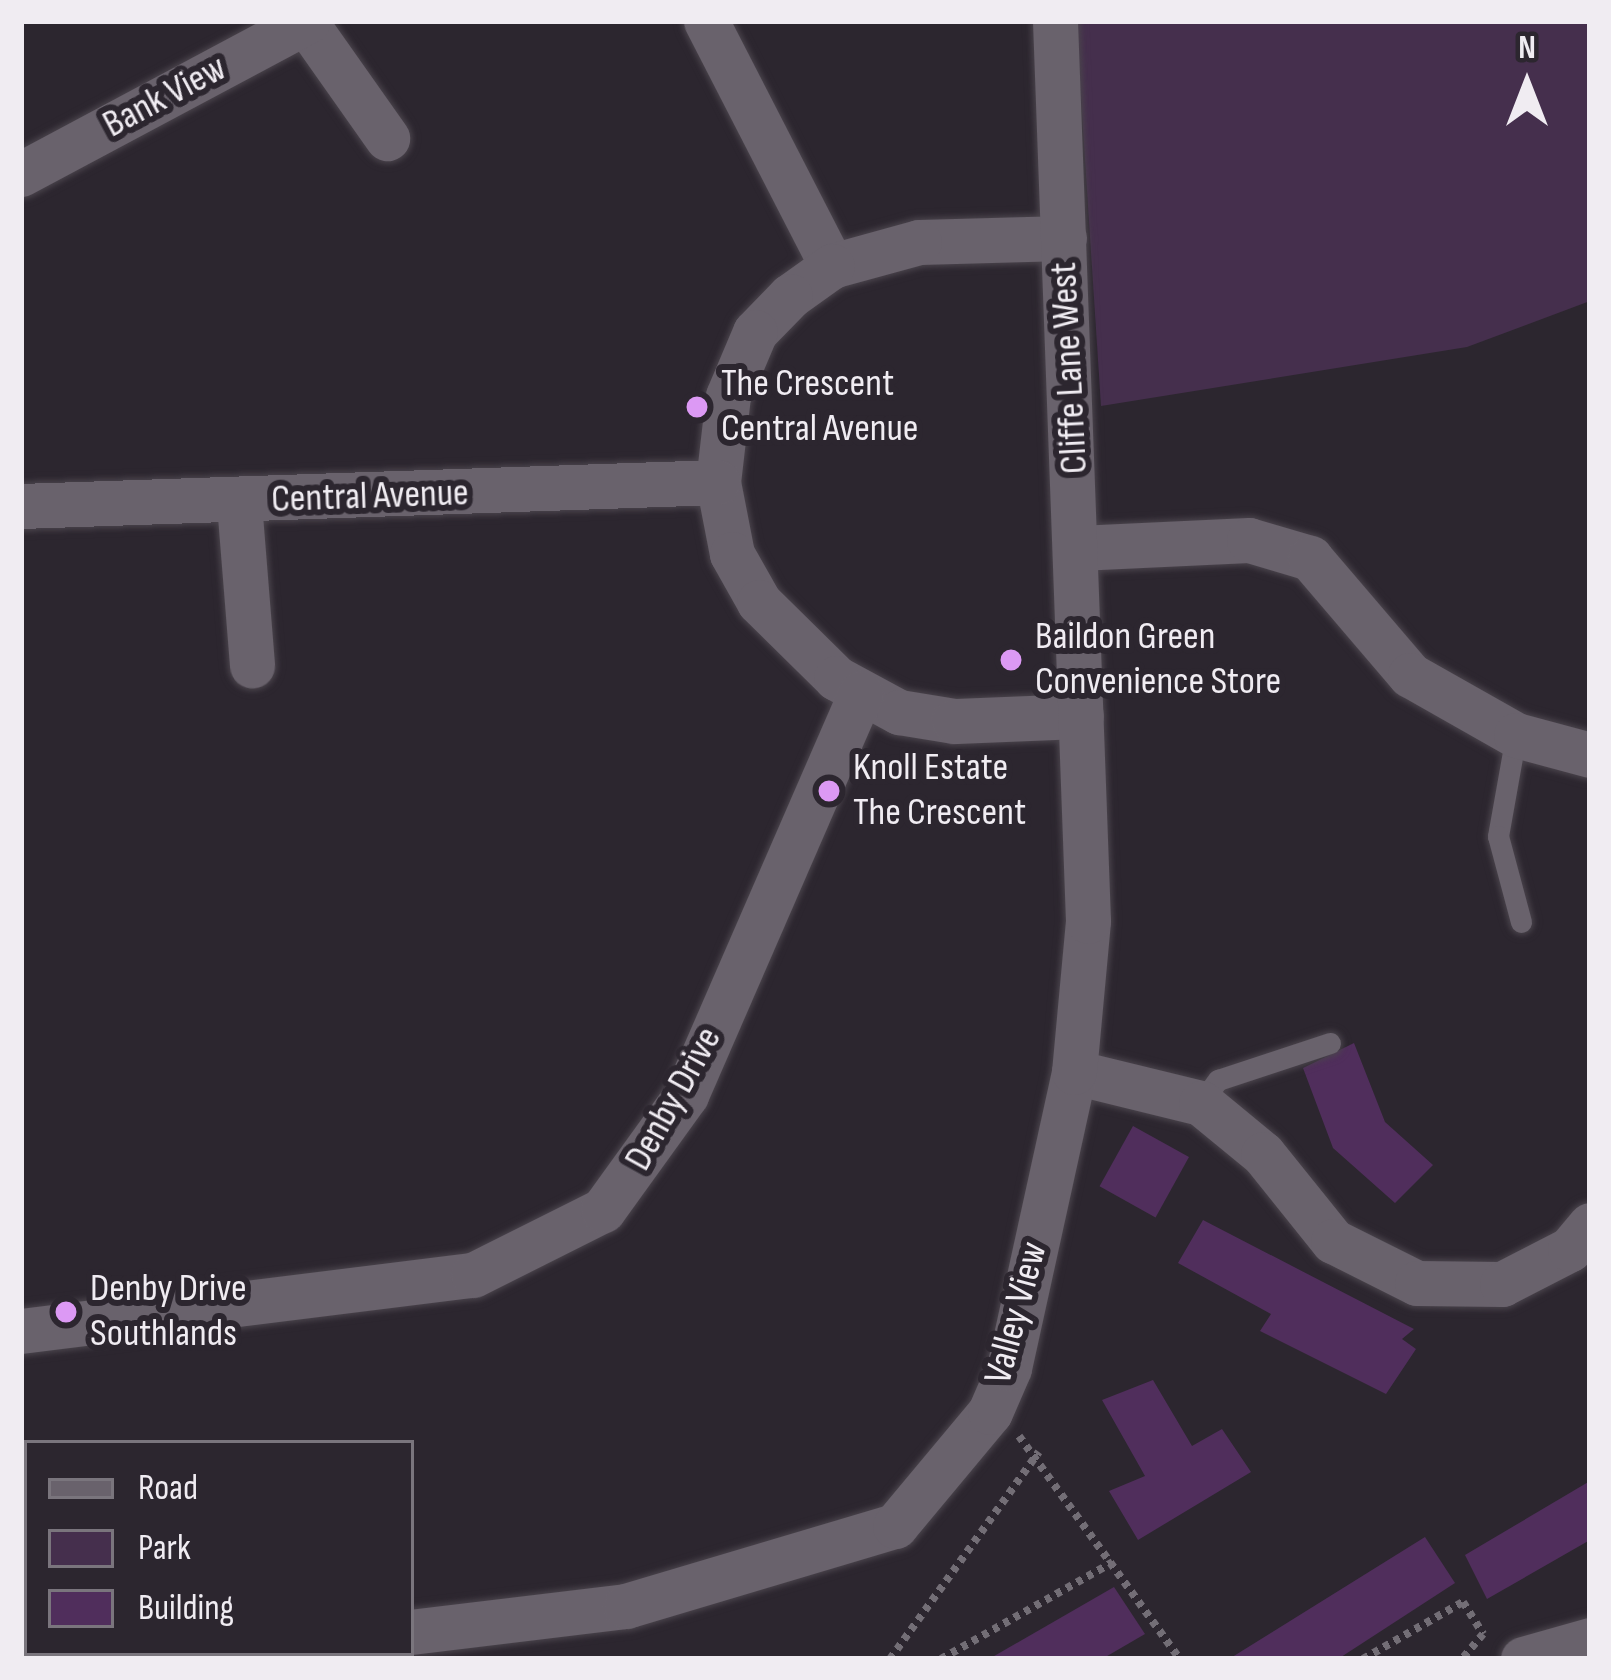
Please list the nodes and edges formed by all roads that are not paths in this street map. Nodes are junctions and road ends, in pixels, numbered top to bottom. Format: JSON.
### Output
{"nodes":[{"id":1,"x":706,"y":21,"type":"edge"},
{"id":2,"x":1055,"y":21,"type":"edge"},
{"id":3,"x":307,"y":22,"type":"edge"},
{"id":4,"x":387,"y":138,"type":"dead end"},
{"id":5,"x":21,"y":174,"type":"edge"},
{"id":6,"x":1064,"y":238,"type":"junction"},
{"id":7,"x":832,"y":266,"type":"junction"},
{"id":8,"x":718,"y":482,"type":"junction"},
{"id":9,"x":239,"y":502,"type":"junction"},
{"id":10,"x":21,"y":506,"type":"edge"},
{"id":11,"x":1078,"y":548,"type":"junction"},
{"id":12,"x":252,"y":665,"type":"dead end"},
{"id":13,"x":861,"y":693,"type":"junction"},
{"id":14,"x":1082,"y":716,"type":"junction"},
{"id":15,"x":1516,"y":735,"type":"junction"},
{"id":16,"x":1590,"y":755,"type":"edge"},
{"id":17,"x":1521,"y":922,"type":"dead end"},
{"id":18,"x":1330,"y":1043,"type":"dead end"},
{"id":19,"x":1074,"y":1072,"type":"junction"},
{"id":20,"x":1201,"y":1103,"type":"junction"},
{"id":21,"x":1590,"y":1226,"type":"edge"},
{"id":22,"x":21,"y":1331,"type":"edge"},
{"id":23,"x":414,"y":1632,"type":"edge"},
{"id":24,"x":1590,"y":1640,"type":"edge"},
{"id":25,"x":1522,"y":1659,"type":"edge"}],
"edges":[{"from":1,"to":7,"type":"street"},
{"from":2,"to":6,"type":"street","name":"Cliffe Lane West"},
{"from":3,"to":4,"type":"street"},
{"from":3,"to":5,"type":"street","name":"Bank View"},
{"from":6,"to":7,"type":"street"},
{"from":6,"to":11,"type":"street","name":"Cliffe Lane West"},
{"from":7,"to":8,"type":"street"},
{"from":8,"to":9,"type":"street","name":"Central Avenue"},
{"from":8,"to":13,"type":"street"},
{"from":9,"to":10,"type":"street","name":"Central Avenue"},
{"from":9,"to":12,"type":"street"},
{"from":11,"to":14,"type":"street","name":"Cliffe Lane West"},
{"from":11,"to":15,"type":"street"},
{"from":13,"to":14,"type":"street"},
{"from":13,"to":22,"type":"street","name":"Denby Drive"},
{"from":14,"to":19,"type":"street","name":"Valley View"},
{"from":15,"to":16,"type":"street"},
{"from":15,"to":17,"type":"lane"},
{"from":18,"to":20,"type":"lane"},
{"from":19,"to":20,"type":"street"},
{"from":19,"to":23,"type":"street","name":"Valley View"},
{"from":20,"to":21,"type":"street"},
{"from":24,"to":25,"type":"street"}]}
